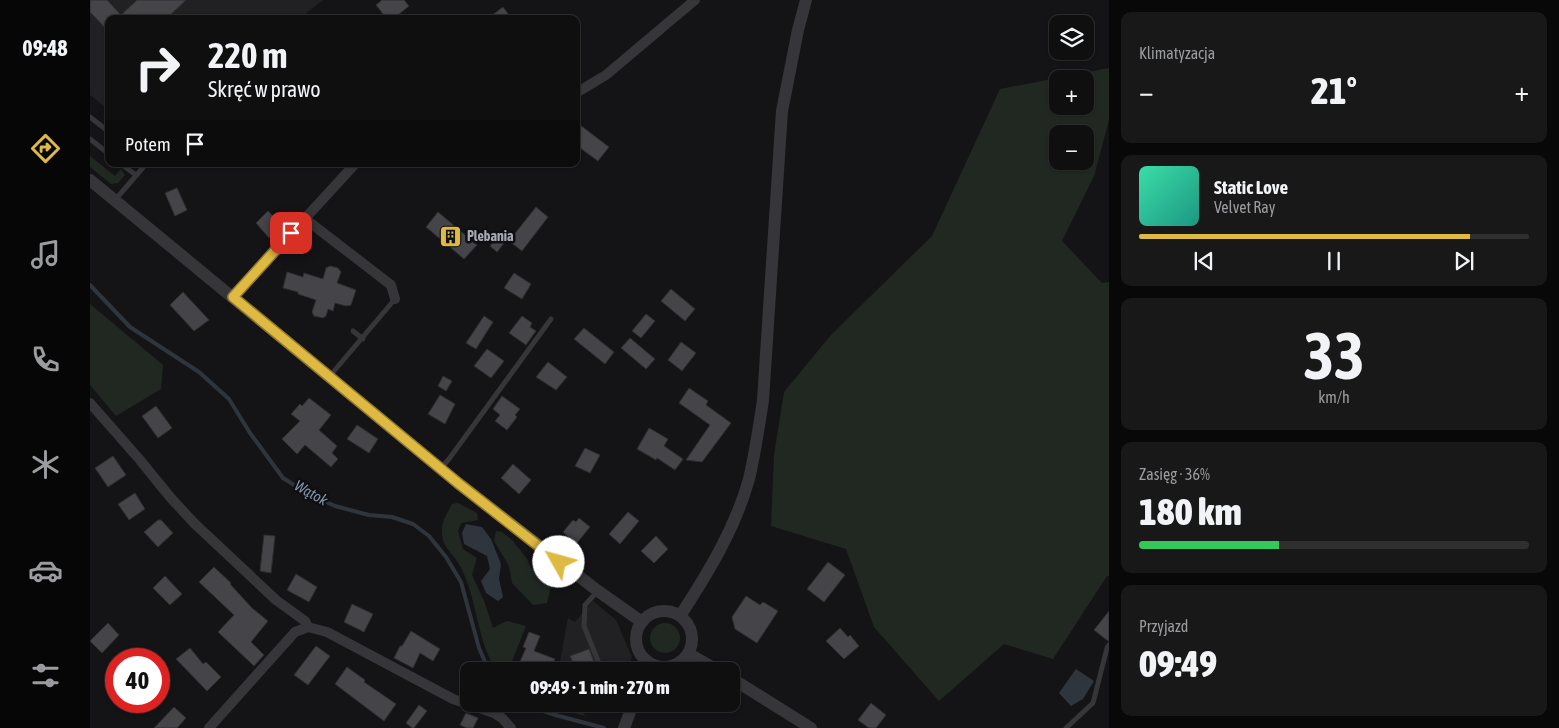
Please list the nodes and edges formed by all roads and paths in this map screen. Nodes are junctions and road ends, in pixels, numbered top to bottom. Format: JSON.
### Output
{"nodes":[{"id":1,"x":695,"y":0,"type":"edge"},
{"id":2,"x":806,"y":0,"type":"edge"},
{"id":3,"x":580,"y":91,"type":"edge"},
{"id":4,"x":90,"y":117,"type":"edge"},
{"id":5,"x":105,"y":129,"type":"edge"},
{"id":6,"x":90,"y":139,"type":"edge"},
{"id":7,"x":105,"y":151,"type":"edge"},
{"id":8,"x":125,"y":167,"type":"edge"},
{"id":9,"x":143,"y":167,"type":"edge"},
{"id":10,"x":353,"y":167,"type":"edge"},
{"id":11,"x":136,"y":175,"type":"junction"},
{"id":12,"x":90,"y":180,"type":"edge"},
{"id":13,"x":114,"y":200,"type":"junction"},
{"id":14,"x":304,"y":218,"type":"junction"},
{"id":15,"x":233,"y":297,"type":"junction"},
{"id":16,"x":396,"y":300,"type":"joint"},
{"id":17,"x":551,"y":319,"type":"dead end"},
{"id":18,"x":353,"y":331,"type":"dead end"},
{"id":19,"x":363,"y":339,"type":"junction"},
{"id":20,"x":329,"y":377,"type":"junction"},
{"id":21,"x":90,"y":403,"type":"edge"},
{"id":22,"x":441,"y":468,"type":"junction"},
{"id":23,"x":598,"y":591,"type":"junction"},
{"id":24,"x":680,"y":616,"type":"junction"},
{"id":25,"x":642,"y":622,"type":"junction"},
{"id":26,"x":308,"y":627,"type":"junction"},
{"id":27,"x":1109,"y":645,"type":"edge"},
{"id":28,"x":689,"y":654,"type":"junction"},
{"id":29,"x":598,"y":662,"type":"edge"},
{"id":30,"x":645,"y":662,"type":"edge"},
{"id":31,"x":681,"y":662,"type":"edge"},
{"id":32,"x":703,"y":662,"type":"edge"},
{"id":33,"x":740,"y":684,"type":"edge"},
{"id":34,"x":630,"y":712,"type":"edge"},
{"id":35,"x":210,"y":728,"type":"edge"},
{"id":36,"x":511,"y":728,"type":"edge"},
{"id":37,"x":624,"y":728,"type":"edge"},
{"id":38,"x":811,"y":728,"type":"edge"},
{"id":39,"x":1066,"y":728,"type":"edge"}],
"edges":[{"from":1,"to":3,"type":"street"},
{"from":2,"to":24,"type":"street"},
{"from":4,"to":5,"type":"lane"},
{"from":6,"to":7,"type":"lane"},
{"from":8,"to":11,"type":"lane"},
{"from":9,"to":11,"type":"lane"},
{"from":10,"to":14,"type":"street"},
{"from":11,"to":13,"type":"lane"},
{"from":12,"to":13,"type":"street"},
{"from":13,"to":15,"type":"street"},
{"from":14,"to":15,"type":"street"},
{"from":14,"to":16,"type":"street"},
{"from":15,"to":20,"type":"street"},
{"from":16,"to":19,"type":"lane"},
{"from":17,"to":22,"type":"lane"},
{"from":18,"to":19,"type":"lane"},
{"from":19,"to":20,"type":"lane"},
{"from":20,"to":22,"type":"street"},
{"from":21,"to":26,"type":"street"},
{"from":22,"to":23,"type":"street"},
{"from":23,"to":25,"type":"street"},
{"from":23,"to":29,"type":"lane"},
{"from":24,"to":25,"type":"street"},
{"from":24,"to":28,"type":"street"},
{"from":25,"to":30,"type":"street"},
{"from":26,"to":35,"type":"street"},
{"from":26,"to":36,"type":"street"},
{"from":27,"to":39,"type":"lane"},
{"from":28,"to":31,"type":"street"},
{"from":28,"to":32,"type":"street"},
{"from":33,"to":38,"type":"street"},
{"from":34,"to":37,"type":"street"}]}
